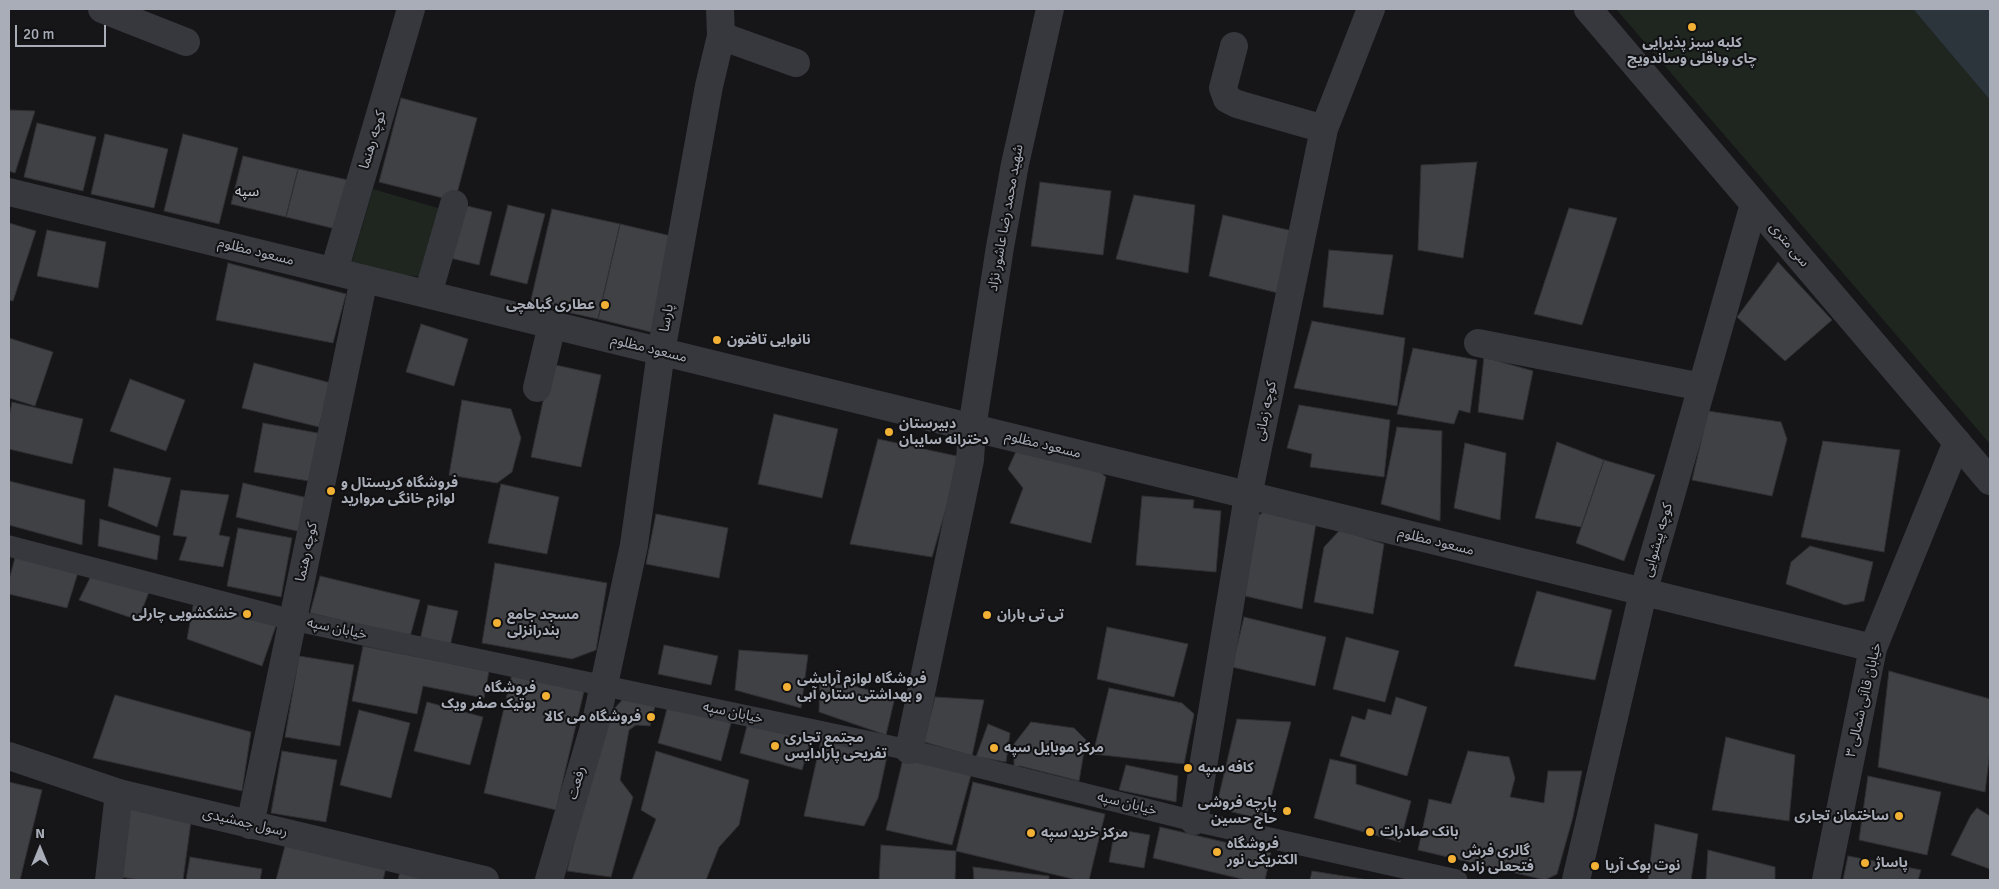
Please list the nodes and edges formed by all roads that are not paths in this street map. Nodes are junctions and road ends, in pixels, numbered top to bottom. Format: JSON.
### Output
{"nodes":[{"id":1,"x":102,"y":9,"type":"edge"},
{"id":2,"x":411,"y":9,"type":"edge"},
{"id":3,"x":720,"y":9,"type":"edge"},
{"id":4,"x":1050,"y":9,"type":"edge"},
{"id":5,"x":1371,"y":9,"type":"edge"},
{"id":6,"x":1588,"y":9,"type":"edge"},
{"id":7,"x":721,"y":36,"type":"junction"},
{"id":8,"x":186,"y":42,"type":"dead end"},
{"id":9,"x":1234,"y":46,"type":"dead end"},
{"id":10,"x":796,"y":63,"type":"dead end"},
{"id":11,"x":1324,"y":129,"type":"junction"},
{"id":12,"x":9,"y":192,"type":"edge"},
{"id":13,"x":454,"y":204,"type":"dead end"},
{"id":14,"x":1754,"y":204,"type":"junction"},
{"id":15,"x":334,"y":271,"type":"junction"},
{"id":16,"x":364,"y":279,"type":"junction"},
{"id":17,"x":428,"y":294,"type":"junction"},
{"id":18,"x":552,"y":325,"type":"junction"},
{"id":19,"x":1478,"y":343,"type":"dead end"},
{"id":20,"x":661,"y":352,"type":"junction"},
{"id":21,"x":1702,"y":387,"type":"junction"},
{"id":22,"x":537,"y":388,"type":"dead end"},
{"id":23,"x":972,"y":428,"type":"junction"},
{"id":24,"x":1957,"y":442,"type":"junction"},
{"id":25,"x":1990,"y":481,"type":"edge"},
{"id":26,"x":1248,"y":496,"type":"junction"},
{"id":27,"x":9,"y":546,"type":"edge"},
{"id":28,"x":1643,"y":593,"type":"junction"},
{"id":29,"x":292,"y":620,"type":"junction"},
{"id":30,"x":1873,"y":648,"type":"junction"},
{"id":31,"x":603,"y":686,"type":"junction"},
{"id":32,"x":909,"y":750,"type":"junction"},
{"id":33,"x":9,"y":756,"type":"edge"},
{"id":34,"x":119,"y":793,"type":"junction"},
{"id":35,"x":1194,"y":821,"type":"junction"},
{"id":36,"x":250,"y":824,"type":"junction"},
{"id":37,"x":110,"y":880,"type":"edge"},
{"id":38,"x":485,"y":880,"type":"edge"},
{"id":39,"x":549,"y":880,"type":"edge"},
{"id":40,"x":1457,"y":880,"type":"edge"},
{"id":41,"x":1576,"y":880,"type":"edge"},
{"id":42,"x":1826,"y":880,"type":"edge"}],
"edges":[{"from":1,"to":8,"type":"street"},
{"from":2,"to":15,"type":"street","name":"کوچه رهنما"},
{"from":3,"to":7,"type":"street","name":"پارسا"},
{"from":4,"to":23,"type":"street","name":"شهید محمد رضا عاشور نژاد"},
{"from":5,"to":11,"type":"street","name":"کوچه زمانی"},
{"from":6,"to":14,"type":"street","name":"سی متری"},
{"from":7,"to":10,"type":"street"},
{"from":7,"to":20,"type":"street","name":"پارسا"},
{"from":9,"to":11,"type":"street"},
{"from":11,"to":26,"type":"street","name":"کوچه زمانی"},
{"from":12,"to":15,"type":"street","name":"مسعود مظلوم"},
{"from":13,"to":17,"type":"street"},
{"from":14,"to":21,"type":"street","name":"کوچه پیشوایی"},
{"from":14,"to":24,"type":"street","name":"سی متری"},
{"from":15,"to":16,"type":"street","name":"مسعود مظلوم"},
{"from":16,"to":17,"type":"street","name":"مسعود مظلوم"},
{"from":16,"to":29,"type":"street","name":"کوچه رهنما"},
{"from":17,"to":18,"type":"street","name":"مسعود مظلوم"},
{"from":18,"to":20,"type":"street","name":"مسعود مظلوم"},
{"from":18,"to":22,"type":"street"},
{"from":19,"to":21,"type":"street"},
{"from":20,"to":23,"type":"street","name":"مسعود مظلوم"},
{"from":20,"to":31,"type":"street","name":"پارسا"},
{"from":21,"to":28,"type":"street","name":"کوچه پیشوایی"},
{"from":23,"to":26,"type":"street","name":"مسعود مظلوم"},
{"from":23,"to":32,"type":"street","name":"شهید محمد رضا عاشور نژاد"},
{"from":24,"to":25,"type":"street","name":"سی متری"},
{"from":24,"to":30,"type":"street","name":"خیابان قاآنی شمالی ۳"},
{"from":26,"to":28,"type":"street","name":"مسعود مظلوم"},
{"from":26,"to":35,"type":"street","name":"کوچه زمانی"},
{"from":27,"to":29,"type":"street","name":"خیابان سپه"},
{"from":28,"to":30,"type":"street","name":"مسعود مظلوم"},
{"from":28,"to":41,"type":"street","name":"کوچه پیشوایی"},
{"from":29,"to":31,"type":"street","name":"خیابان سپه"},
{"from":29,"to":36,"type":"street","name":"کوچه رهنما"},
{"from":30,"to":42,"type":"street","name":"خیابان قاآنی شمالی ۳"},
{"from":31,"to":32,"type":"street","name":"خیابان سپه"},
{"from":31,"to":39,"type":"street","name":"رفعت"},
{"from":32,"to":35,"type":"street","name":"خیابان سپه"},
{"from":33,"to":34,"type":"street","name":"رسول جمشیدی"},
{"from":34,"to":36,"type":"street","name":"رسول جمشیدی"},
{"from":34,"to":37,"type":"street"},
{"from":35,"to":40,"type":"street","name":"خیابان سپه"},
{"from":36,"to":38,"type":"street","name":"رسول جمشیدی"}]}
